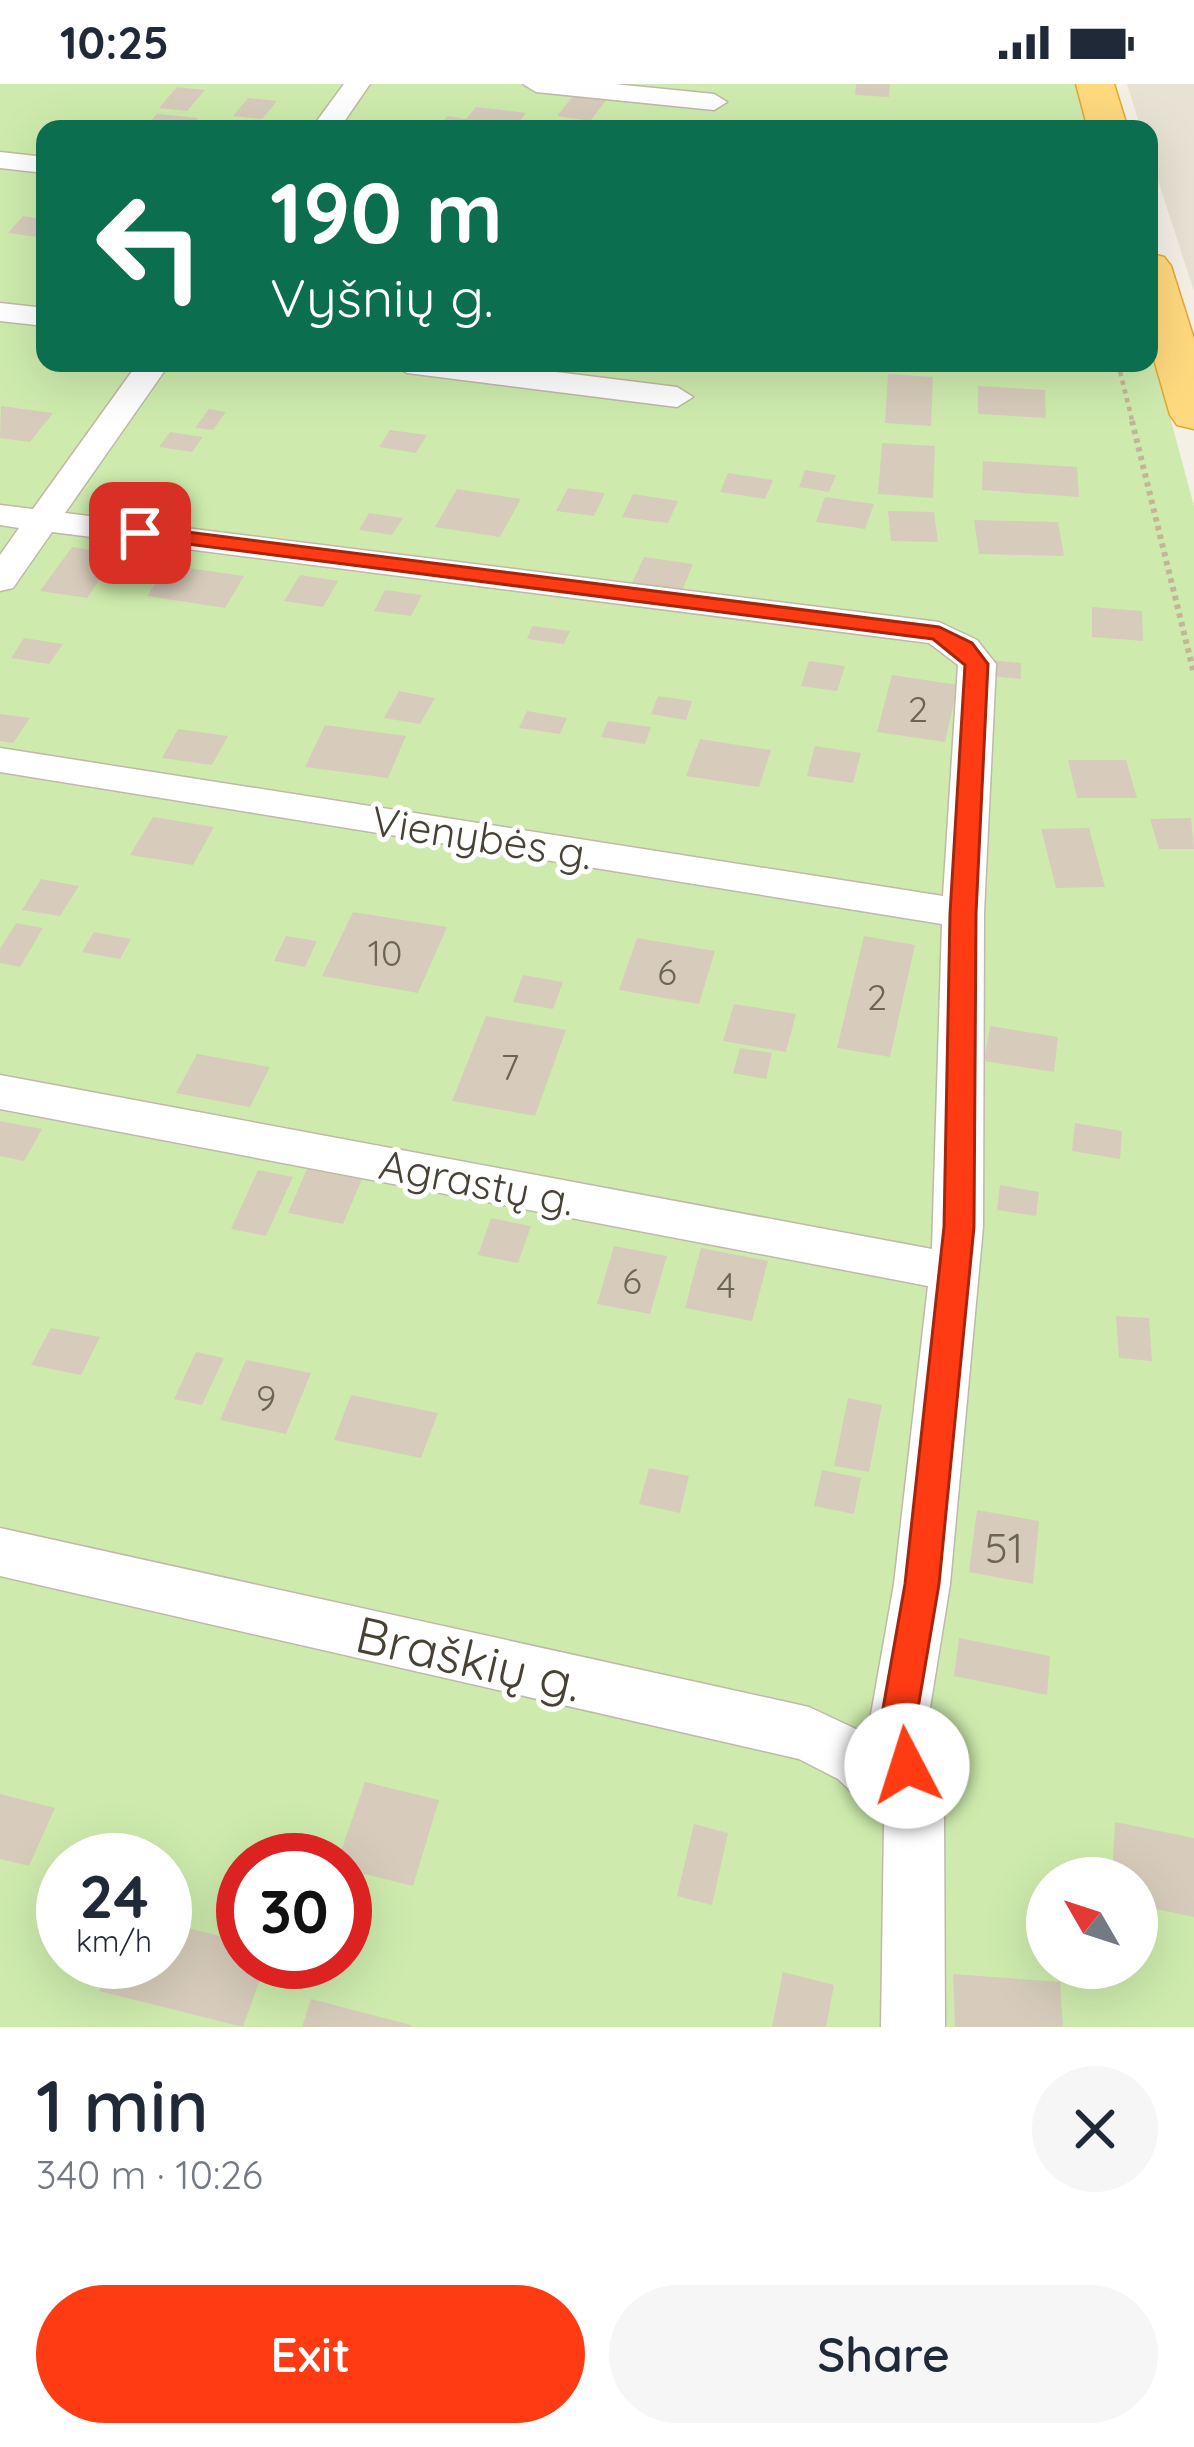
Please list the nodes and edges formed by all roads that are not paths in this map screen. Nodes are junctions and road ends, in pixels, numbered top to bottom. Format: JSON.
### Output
{"nodes":[{"id":1,"x":357,"y":84,"type":"edge"},
{"id":2,"x":536,"y":84,"type":"edge"},
{"id":3,"x":1095,"y":84,"type":"edge"},
{"id":4,"x":713,"y":102,"type":"dead end"},
{"id":5,"x":331,"y":120,"type":"edge"},
{"id":6,"x":1105,"y":120,"type":"edge"},
{"id":7,"x":0,"y":160,"type":"edge"},
{"id":8,"x":36,"y":164,"type":"edge"},
{"id":9,"x":1158,"y":296,"type":"edge"},
{"id":10,"x":0,"y":311,"type":"edge"},
{"id":11,"x":36,"y":316,"type":"edge"},
{"id":12,"x":148,"y":372,"type":"edge"},
{"id":13,"x":478,"y":372,"type":"edge"},
{"id":14,"x":677,"y":397,"type":"dead end"},
{"id":15,"x":1194,"y":415,"type":"edge"},
{"id":16,"x":0,"y":514,"type":"edge"},
{"id":17,"x":46,"y":521,"type":"junction"},
{"id":18,"x":0,"y":580,"type":"edge"},
{"id":19,"x":0,"y":760,"type":"edge"},
{"id":20,"x":963,"y":914,"type":"junction"},
{"id":21,"x":0,"y":1092,"type":"edge"},
{"id":22,"x":954,"y":1272,"type":"junction"},
{"id":23,"x":0,"y":1552,"type":"edge"},
{"id":24,"x":914,"y":1812,"type":"junction"},
{"id":25,"x":913,"y":2027,"type":"edge"}],
"edges":[{"from":1,"to":5,"type":"street"},
{"from":2,"to":4,"type":"street"},
{"from":3,"to":6,"type":"highway"},
{"from":7,"to":8,"type":"street"},
{"from":9,"to":15,"type":"highway"},
{"from":10,"to":11,"type":"street"},
{"from":12,"to":17,"type":"street"},
{"from":13,"to":14,"type":"street"},
{"from":16,"to":17,"type":"street"},
{"from":17,"to":18,"type":"street"},
{"from":17,"to":20,"type":"street"},
{"from":19,"to":20,"type":"street","name":"Vienybės g."},
{"from":20,"to":22,"type":"street"},
{"from":21,"to":22,"type":"street","name":"Agrastų g."},
{"from":22,"to":24,"type":"street"},
{"from":23,"to":24,"type":"street","name":"Braškių g."},
{"from":24,"to":25,"type":"street"}]}
